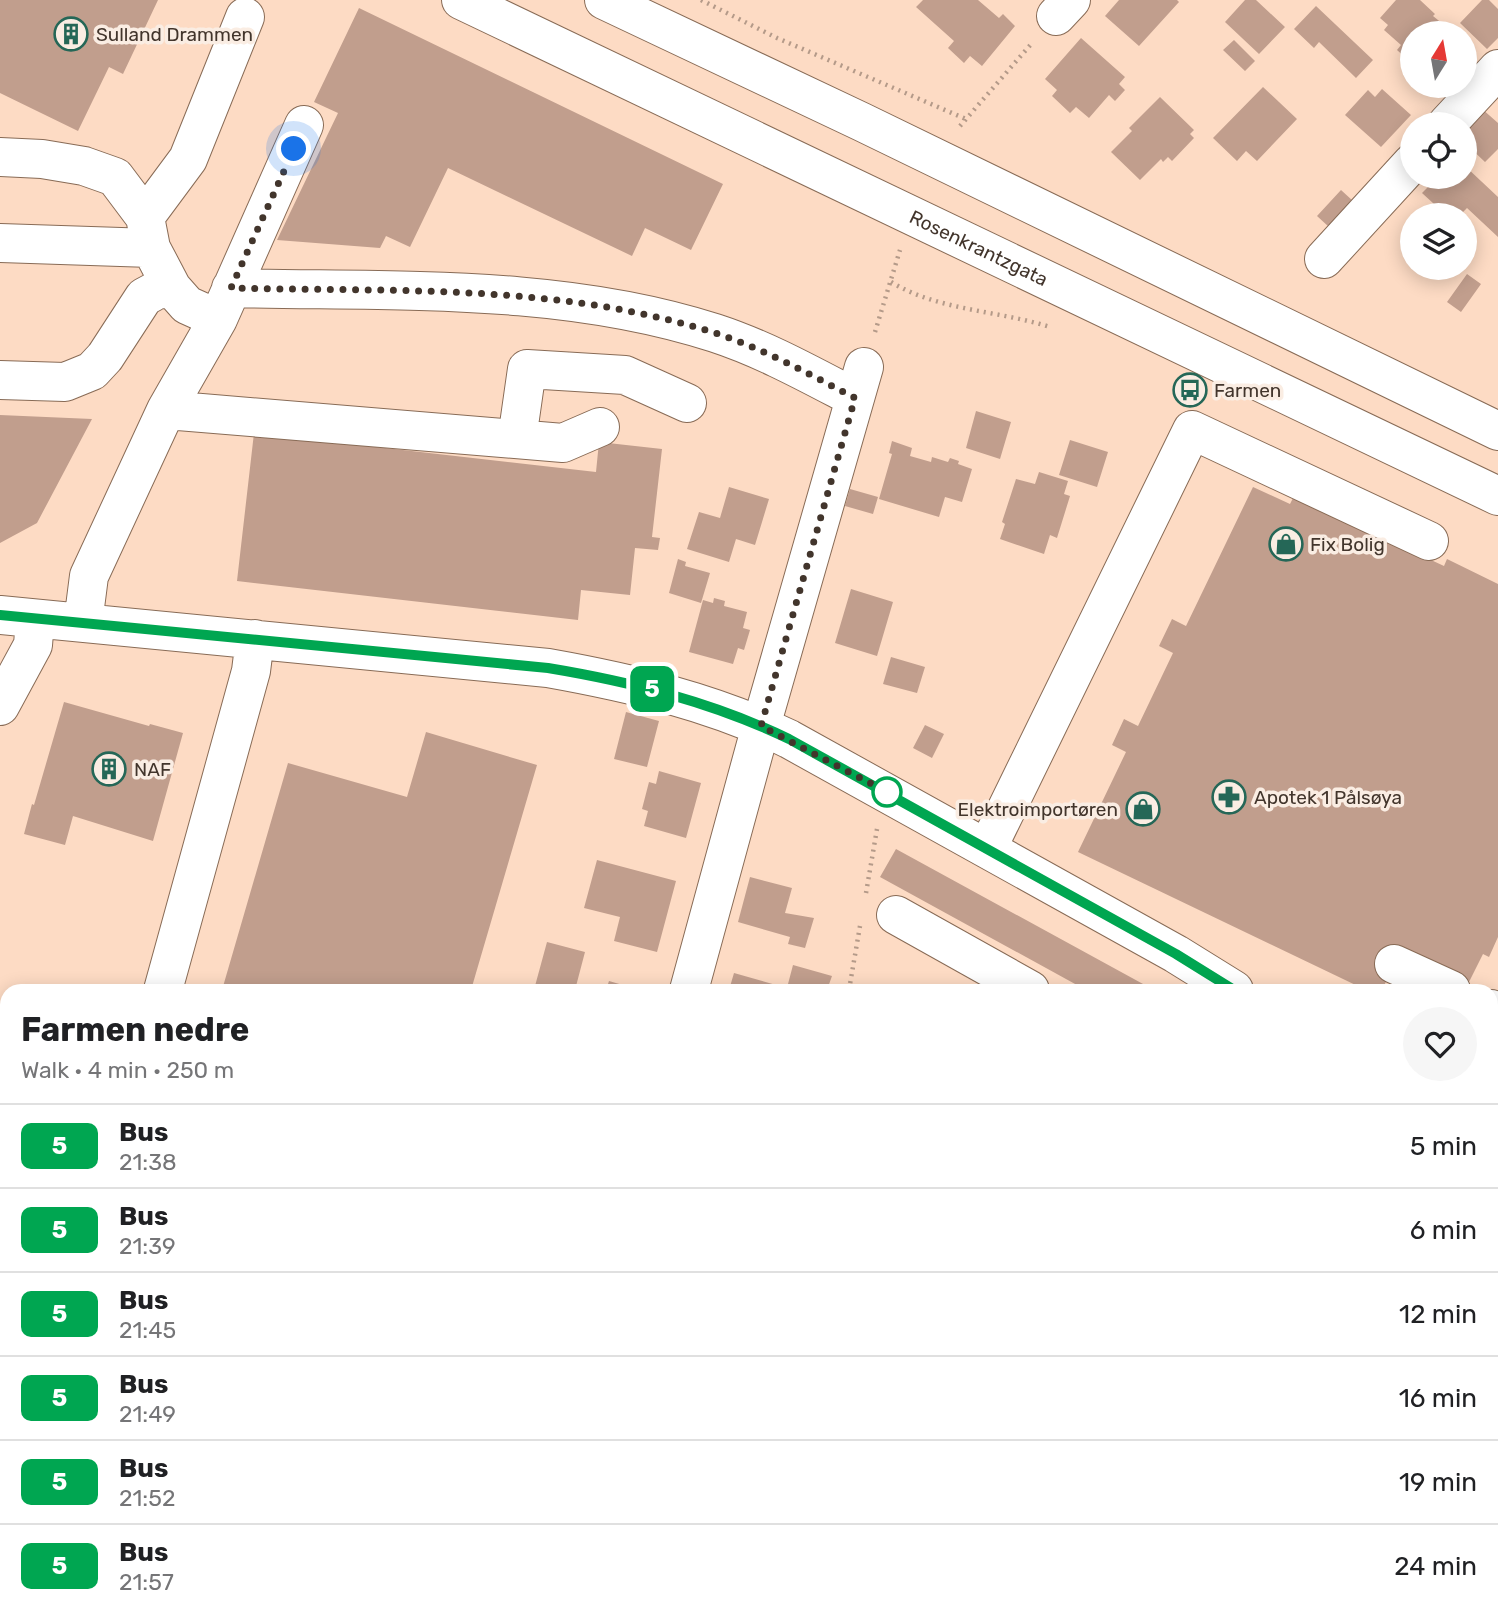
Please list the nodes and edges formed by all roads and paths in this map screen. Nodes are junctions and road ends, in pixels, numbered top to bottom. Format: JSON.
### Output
{"nodes":[{"id":1,"x":461,"y":0,"type":"edge"},
{"id":2,"x":701,"y":0,"type":"edge"},
{"id":3,"x":609,"y":2,"type":"edge"},
{"id":4,"x":1064,"y":8,"type":"edge"},
{"id":5,"x":245,"y":17,"type":"dead end"},
{"id":6,"x":1498,"y":69,"type":"edge"},
{"id":7,"x":1458,"y":112,"type":"edge"},
{"id":8,"x":966,"y":118,"type":"junction"},
{"id":9,"x":304,"y":125,"type":"dead end"},
{"id":10,"x":960,"y":126,"type":"dead end"},
{"id":11,"x":0,"y":157,"type":"edge"},
{"id":12,"x":1400,"y":176,"type":"edge"},
{"id":13,"x":148,"y":232,"type":"junction"},
{"id":14,"x":0,"y":243,"type":"edge"},
{"id":15,"x":901,"y":246,"type":"dead end"},
{"id":16,"x":1324,"y":259,"type":"dead end"},
{"id":17,"x":891,"y":282,"type":"junction"},
{"id":18,"x":172,"y":288,"type":"junction"},
{"id":19,"x":225,"y":304,"type":"junction"},
{"id":20,"x":1050,"y":327,"type":"dead end"},
{"id":21,"x":0,"y":380,"type":"edge"},
{"id":22,"x":859,"y":383,"type":"junction"},
{"id":23,"x":687,"y":403,"type":"dead end"},
{"id":24,"x":166,"y":410,"type":"junction"},
{"id":25,"x":600,"y":427,"type":"dead end"},
{"id":26,"x":1498,"y":431,"type":"edge"},
{"id":27,"x":517,"y":439,"type":"junction"},
{"id":28,"x":1498,"y":496,"type":"edge"},
{"id":29,"x":1429,"y":541,"type":"dead end"},
{"id":30,"x":18,"y":617,"type":"edge"},
{"id":31,"x":83,"y":623,"type":"junction"},
{"id":32,"x":255,"y":639,"type":"junction"},
{"id":33,"x":0,"y":706,"type":"edge"},
{"id":34,"x":761,"y":726,"type":"junction"},
{"id":35,"x":987,"y":849,"type":"junction"},
{"id":36,"x":895,"y":915,"type":"dead end"},
{"id":37,"x":1393,"y":979,"type":"edge"},
{"id":38,"x":165,"y":984,"type":"edge"},
{"id":39,"x":691,"y":984,"type":"edge"},
{"id":40,"x":1019,"y":984,"type":"edge"},
{"id":41,"x":1224,"y":984,"type":"edge"},
{"id":42,"x":1419,"y":984,"type":"edge"}],
"edges":[{"from":1,"to":28,"type":"street","name":"Rosenkrantzgata"},
{"from":2,"to":8,"type":"path"},
{"from":3,"to":26,"type":"street"},
{"from":4,"to":8,"type":"path"},
{"from":5,"to":13,"type":"street"},
{"from":6,"to":7,"type":"street"},
{"from":8,"to":10,"type":"path"},
{"from":9,"to":19,"type":"street"},
{"from":11,"to":13,"type":"street"},
{"from":12,"to":16,"type":"street"},
{"from":13,"to":14,"type":"street"},
{"from":13,"to":18,"type":"street"},
{"from":15,"to":17,"type":"path"},
{"from":17,"to":20,"type":"path"},
{"from":17,"to":22,"type":"path"},
{"from":18,"to":19,"type":"street"},
{"from":18,"to":21,"type":"street"},
{"from":19,"to":22,"type":"street"},
{"from":19,"to":24,"type":"street"},
{"from":22,"to":34,"type":"street"},
{"from":23,"to":27,"type":"street"},
{"from":24,"to":27,"type":"street"},
{"from":24,"to":31,"type":"street"},
{"from":25,"to":27,"type":"street"},
{"from":29,"to":35,"type":"street"},
{"from":30,"to":31,"type":"street"},
{"from":30,"to":33,"type":"street"},
{"from":31,"to":32,"type":"street"},
{"from":32,"to":34,"type":"street"},
{"from":32,"to":38,"type":"street"},
{"from":34,"to":35,"type":"street"},
{"from":34,"to":39,"type":"street"},
{"from":35,"to":41,"type":"street"},
{"from":36,"to":40,"type":"street"},
{"from":37,"to":42,"type":"street"}]}
